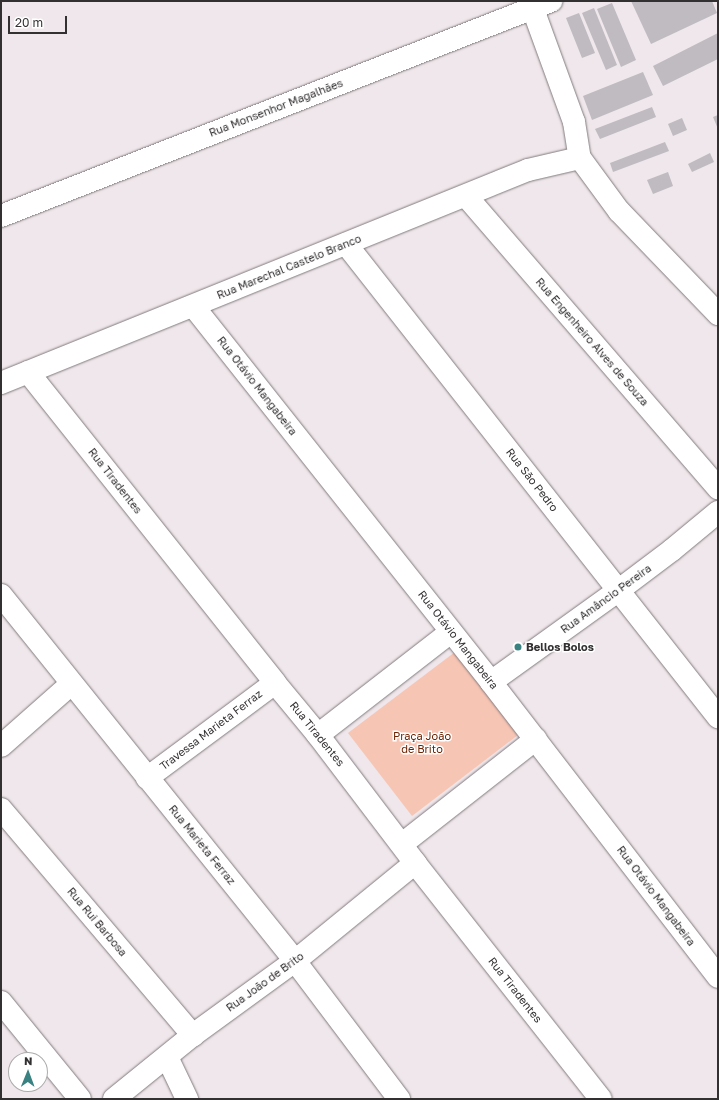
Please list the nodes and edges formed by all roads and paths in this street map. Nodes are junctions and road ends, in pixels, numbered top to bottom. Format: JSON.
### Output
{"nodes":[{"id":1,"x":538,"y":3,"type":"edge"},
{"id":2,"x":580,"y":158,"type":"junction"},
{"id":3,"x":466,"y":196,"type":"junction"},
{"id":4,"x":1,"y":216,"type":"edge"},
{"id":5,"x":346,"y":244,"type":"junction"},
{"id":6,"x":194,"y":307,"type":"junction"},
{"id":7,"x":718,"y":314,"type":"edge"},
{"id":8,"x":28,"y":372,"type":"junction"},
{"id":9,"x":1,"y":383,"type":"edge"},
{"id":10,"x":718,"y":488,"type":"edge"},
{"id":11,"x":718,"y":512,"type":"edge"},
{"id":12,"x":619,"y":590,"type":"junction"},
{"id":13,"x":1,"y":595,"type":"edge"},
{"id":14,"x":451,"y":632,"type":"junction"},
{"id":15,"x":491,"y":682,"type":"junction"},
{"id":16,"x":274,"y":683,"type":"junction"},
{"id":17,"x":71,"y":684,"type":"junction"},
{"id":18,"x":718,"y":717,"type":"edge"},
{"id":19,"x":318,"y":735,"type":"junction"},
{"id":20,"x":536,"y":739,"type":"junction"},
{"id":21,"x":1,"y":746,"type":"edge"},
{"id":22,"x":147,"y":778,"type":"junction"},
{"id":23,"x":1,"y":809,"type":"edge"},
{"id":24,"x":402,"y":844,"type":"junction"},
{"id":25,"x":415,"y":863,"type":"junction"},
{"id":26,"x":295,"y":960,"type":"junction"},
{"id":27,"x":718,"y":977,"type":"edge"},
{"id":28,"x":1,"y":1002,"type":"edge"},
{"id":29,"x":193,"y":1035,"type":"junction"},
{"id":30,"x":167,"y":1057,"type":"junction"},
{"id":31,"x":80,"y":1099,"type":"edge"},
{"id":32,"x":114,"y":1099,"type":"edge"},
{"id":33,"x":187,"y":1099,"type":"edge"},
{"id":34,"x":399,"y":1099,"type":"edge"},
{"id":35,"x":601,"y":1099,"type":"edge"}],
"edges":[{"from":1,"to":2,"type":"street"},
{"from":1,"to":4,"type":"street","name":"Rua Monsenhor Magalhães"},
{"from":2,"to":3,"type":"street","name":"Rua Marechal Castelo Branco"},
{"from":2,"to":7,"type":"street"},
{"from":3,"to":5,"type":"street","name":"Rua Marechal Castelo Branco"},
{"from":3,"to":10,"type":"street","name":"Rua Engenheiro Alves de Souza"},
{"from":5,"to":6,"type":"street","name":"Rua Marechal Castelo Branco"},
{"from":5,"to":12,"type":"street","name":"Rua São Pedro"},
{"from":6,"to":8,"type":"street","name":"Rua Marechal Castelo Branco"},
{"from":6,"to":14,"type":"street","name":"Rua Otávio Mangabeira"},
{"from":8,"to":9,"type":"street","name":"Rua Marechal Castelo Branco"},
{"from":8,"to":16,"type":"street","name":"Rua Tiradentes"},
{"from":11,"to":12,"type":"street","name":"Rua Amâncio Pereira"},
{"from":12,"to":15,"type":"street","name":"Rua Amâncio Pereira"},
{"from":12,"to":18,"type":"street","name":"Rua São Pedro"},
{"from":13,"to":17,"type":"street","name":"Rua Marieta Ferraz"},
{"from":14,"to":15,"type":"street","name":"Rua Otávio Mangabeira"},
{"from":14,"to":19,"type":"street"},
{"from":15,"to":20,"type":"street","name":"Rua Otávio Mangabeira"},
{"from":16,"to":19,"type":"street","name":"Rua Tiradentes"},
{"from":16,"to":22,"type":"street","name":"Travessa Marieta Ferraz"},
{"from":17,"to":21,"type":"street"},
{"from":17,"to":22,"type":"street","name":"Rua Marieta Ferraz"},
{"from":19,"to":24,"type":"street","name":"Rua Tiradentes"},
{"from":20,"to":24,"type":"street"},
{"from":20,"to":27,"type":"street","name":"Rua Otávio Mangabeira"},
{"from":22,"to":26,"type":"street","name":"Rua Marieta Ferraz"},
{"from":23,"to":29,"type":"street","name":"Rua Rui Barbosa"},
{"from":24,"to":25,"type":"street","name":"Rua Tiradentes"},
{"from":25,"to":26,"type":"street","name":"Rua João de Brito"},
{"from":25,"to":35,"type":"street","name":"Rua Tiradentes"},
{"from":26,"to":29,"type":"street","name":"Rua João de Brito"},
{"from":26,"to":34,"type":"street","name":"Rua Marieta Ferraz"},
{"from":28,"to":31,"type":"street"},
{"from":29,"to":30,"type":"street","name":"Rua João de Brito"},
{"from":30,"to":32,"type":"street","name":"Rua João de Brito"},
{"from":30,"to":33,"type":"street"}]}
